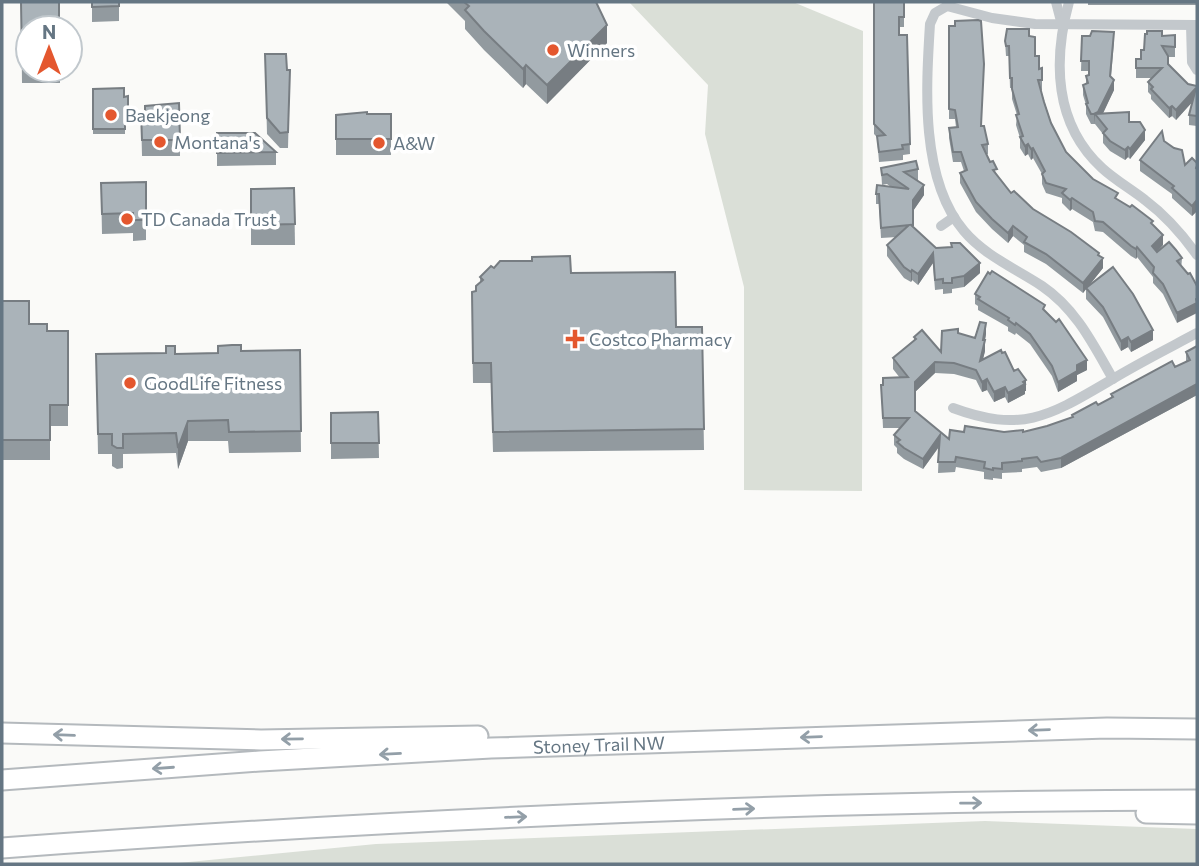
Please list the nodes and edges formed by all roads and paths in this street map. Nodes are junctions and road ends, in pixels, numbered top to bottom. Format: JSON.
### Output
{"nodes":[{"id":1,"x":1056,"y":2,"type":"edge"},
{"id":2,"x":1069,"y":2,"type":"edge"},
{"id":3,"x":1062,"y":25,"type":"junction"},
{"id":4,"x":1194,"y":25,"type":"edge"},
{"id":5,"x":1197,"y":70,"type":"edge"},
{"id":6,"x":954,"y":217,"type":"junction"},
{"id":7,"x":941,"y":226,"type":"dead end"},
{"id":8,"x":1197,"y":255,"type":"edge"},
{"id":9,"x":1197,"y":333,"type":"edge"},
{"id":10,"x":1113,"y":379,"type":"junction"},
{"id":11,"x":953,"y":408,"type":"dead end"},
{"id":12,"x":1197,"y":719,"type":"edge"},
{"id":13,"x":1107,"y":728,"type":"junction"},
{"id":14,"x":1197,"y":729,"type":"edge"},
{"id":15,"x":2,"y":733,"type":"edge"},
{"id":16,"x":727,"y":740,"type":"junction"},
{"id":17,"x":2,"y":780,"type":"edge"},
{"id":18,"x":1197,"y":800,"type":"edge"},
{"id":19,"x":1038,"y":801,"type":"junction"},
{"id":20,"x":1197,"y":814,"type":"edge"},
{"id":21,"x":448,"y":820,"type":"junction"},
{"id":22,"x":2,"y":848,"type":"edge"},
{"id":23,"x":2,"y":861,"type":"edge"}],
"edges":[{"from":1,"to":3,"type":"street"},
{"from":2,"to":3,"type":"street"},
{"from":3,"to":4,"type":"street"},
{"from":3,"to":6,"type":"street"},
{"from":3,"to":8,"type":"street"},
{"from":4,"to":5,"type":"street"},
{"from":6,"to":7,"type":"street"},
{"from":6,"to":10,"type":"street"},
{"from":9,"to":10,"type":"street"},
{"from":10,"to":11,"type":"street"},
{"from":12,"to":13,"type":"highway"},
{"from":13,"to":14,"type":"highway","name":"Stoney Trail NW"},
{"from":13,"to":16,"type":"highway","name":"Stoney Trail NW","one_way":true},
{"from":16,"to":15,"type":"highway","one_way":true},
{"from":16,"to":17,"type":"highway","name":"Stoney Trail NW","one_way":true},
{"from":18,"to":19,"type":"highway"},
{"from":19,"to":20,"type":"highway"},
{"from":21,"to":19,"type":"highway","one_way":true},
{"from":21,"to":22,"type":"highway"},
{"from":21,"to":23,"type":"highway"}]}
